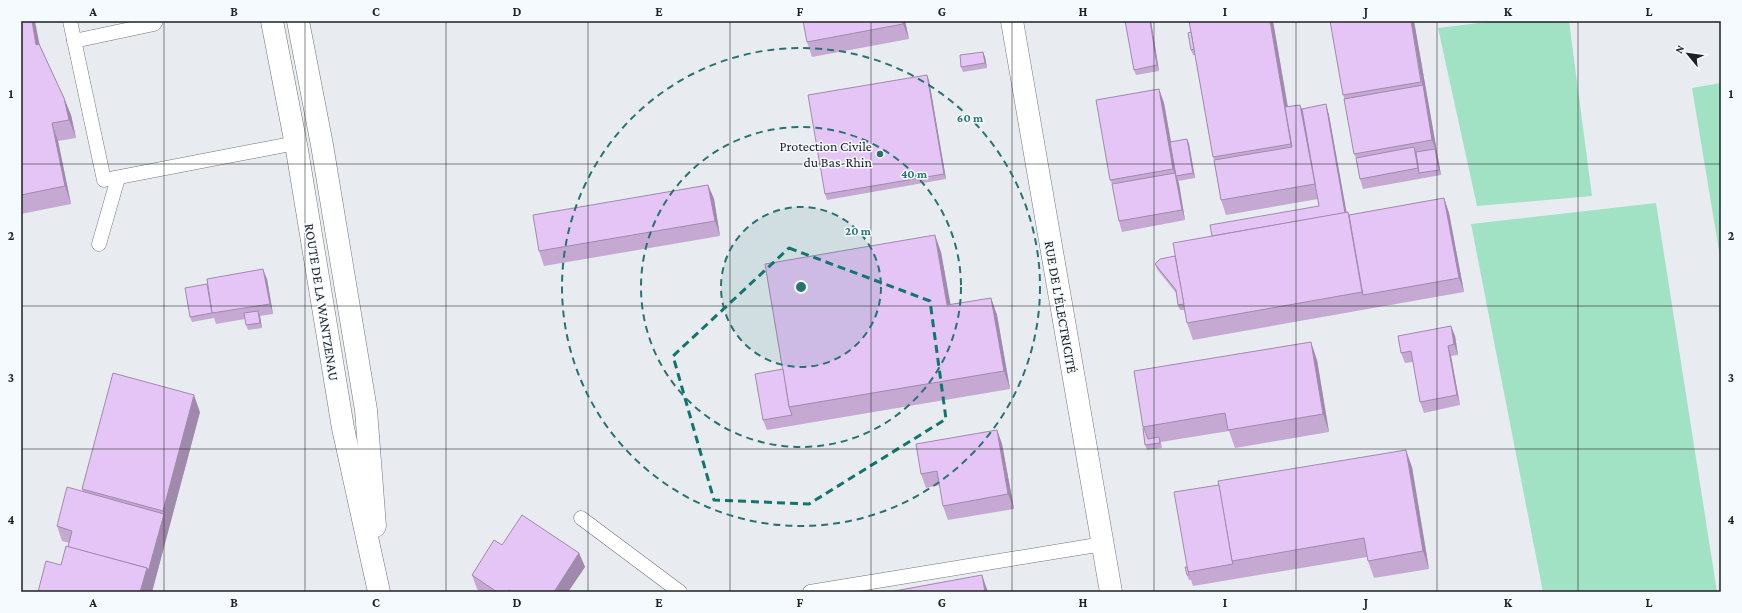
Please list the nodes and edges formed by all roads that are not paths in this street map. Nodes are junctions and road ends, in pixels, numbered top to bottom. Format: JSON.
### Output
{"nodes":[{"id":1,"x":70,"y":21,"type":"edge"},
{"id":2,"x":272,"y":21,"type":"edge"},
{"id":3,"x":298,"y":21,"type":"edge"},
{"id":4,"x":1012,"y":21,"type":"edge"},
{"id":5,"x":155,"y":23,"type":"edge"},
{"id":6,"x":74,"y":41,"type":"junction"},
{"id":7,"x":296,"y":143,"type":"junction"},
{"id":8,"x":118,"y":178,"type":"junction"},
{"id":9,"x":99,"y":244,"type":"dead end"},
{"id":10,"x":581,"y":518,"type":"dead end"},
{"id":11,"x":1103,"y":544,"type":"junction"},
{"id":12,"x":378,"y":587,"type":"edge"},
{"id":13,"x":680,"y":592,"type":"edge"},
{"id":14,"x":810,"y":592,"type":"edge"},
{"id":15,"x":1111,"y":592,"type":"edge"}],
"edges":[{"from":1,"to":6,"type":"lane"},
{"from":2,"to":7,"type":"main road","name":"ROUTE DE LA WANTZENAU"},
{"from":3,"to":12,"type":"main road","name":"ROUTE DE LA WANTZENAU"},
{"from":4,"to":11,"type":"main road","name":"RUE DE L'ÉLECTRICITÉ"},
{"from":5,"to":6,"type":"lane"},
{"from":6,"to":8,"type":"lane"},
{"from":7,"to":8,"type":"lane"},
{"from":7,"to":12,"type":"main road","name":"ROUTE DE LA WANTZENAU"},
{"from":8,"to":9,"type":"lane"},
{"from":10,"to":13,"type":"lane"},
{"from":11,"to":14,"type":"lane"},
{"from":11,"to":15,"type":"main road","name":"RUE DE L'ÉLECTRICITÉ"}]}
